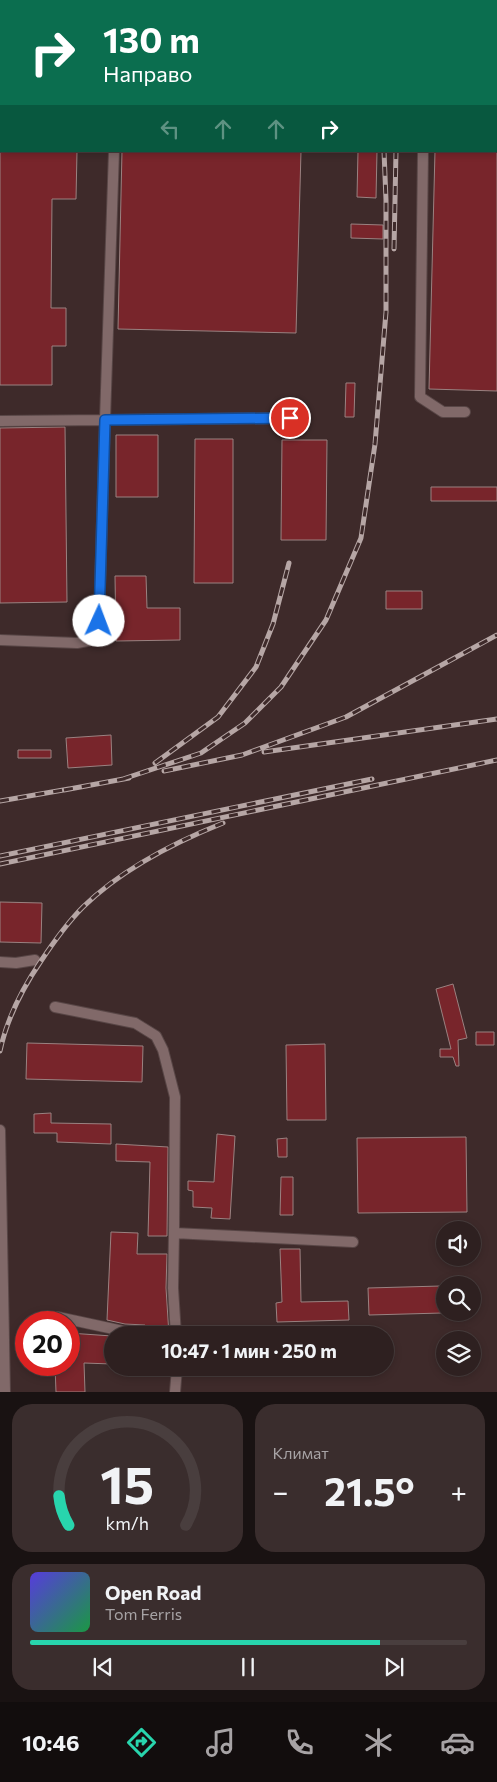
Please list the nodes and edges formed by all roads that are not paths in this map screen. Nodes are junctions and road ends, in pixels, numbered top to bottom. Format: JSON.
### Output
{"nodes":[{"id":1,"x":114,"y":152,"type":"edge"},
{"id":2,"x":423,"y":152,"type":"edge"},
{"id":3,"x":465,"y":412,"type":"dead end"},
{"id":4,"x":290,"y":418,"type":"dead end"},
{"id":5,"x":105,"y":420,"type":"junction"},
{"id":6,"x":0,"y":421,"type":"edge"},
{"id":7,"x":0,"y":640,"type":"edge"},
{"id":8,"x":35,"y":960,"type":"dead end"},
{"id":9,"x":0,"y":962,"type":"edge"},
{"id":10,"x":55,"y":1007,"type":"dead end"},
{"id":11,"x":0,"y":1130,"type":"edge"},
{"id":12,"x":174,"y":1233,"type":"junction"},
{"id":13,"x":353,"y":1242,"type":"dead end"},
{"id":14,"x":80,"y":1322,"type":"edge"},
{"id":15,"x":175,"y":1326,"type":"edge"},
{"id":16,"x":104,"y":1327,"type":"edge"},
{"id":17,"x":176,"y":1376,"type":"edge"},
{"id":18,"x":5,"y":1392,"type":"edge"},
{"id":19,"x":175,"y":1392,"type":"edge"}],
"edges":[{"from":1,"to":5,"type":"lane"},
{"from":2,"to":3,"type":"lane"},
{"from":4,"to":5,"type":"lane"},
{"from":5,"to":6,"type":"lane"},
{"from":5,"to":7,"type":"lane"},
{"from":8,"to":9,"type":"lane"},
{"from":10,"to":12,"type":"lane"},
{"from":11,"to":18,"type":"lane"},
{"from":12,"to":13,"type":"lane"},
{"from":12,"to":15,"type":"lane"},
{"from":14,"to":16,"type":"lane"},
{"from":17,"to":19,"type":"lane"}]}
